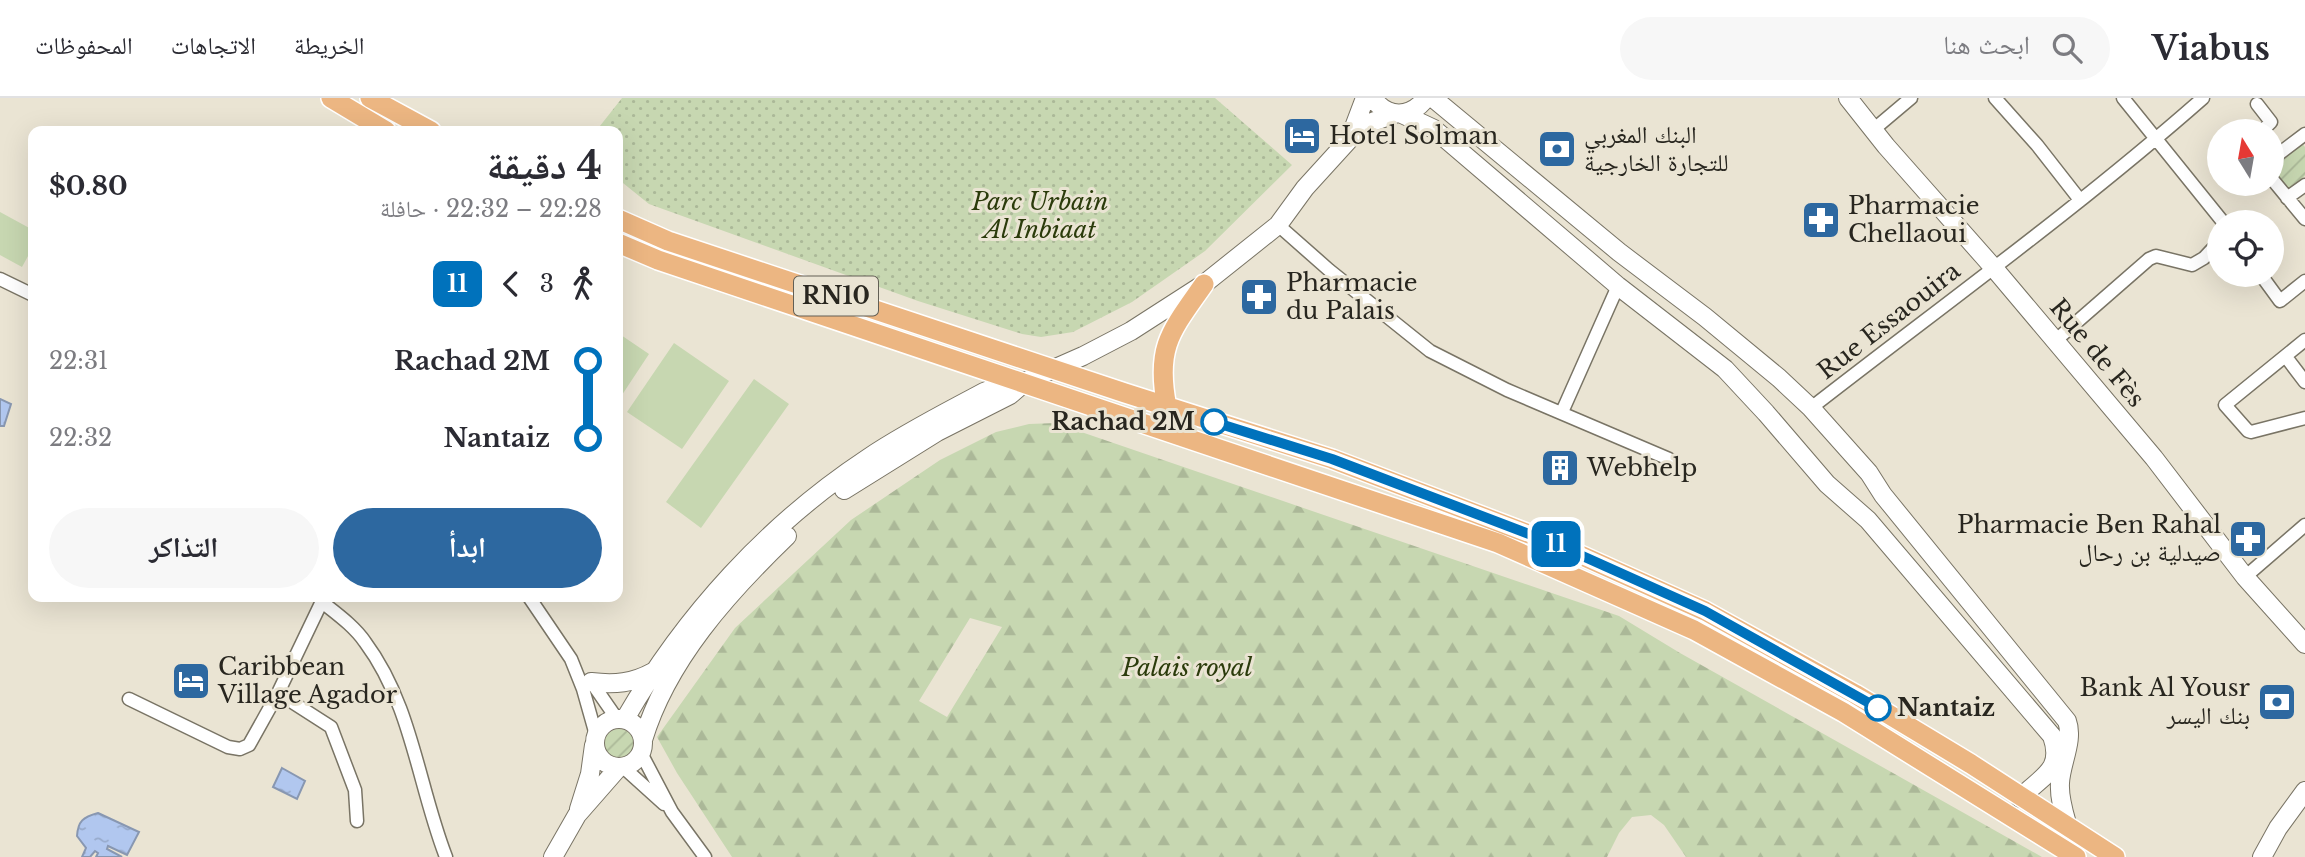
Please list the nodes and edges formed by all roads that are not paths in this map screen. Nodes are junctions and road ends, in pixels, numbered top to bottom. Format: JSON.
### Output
{"nodes":[{"id":1,"x":331,"y":98,"type":"edge"},
{"id":2,"x":370,"y":98,"type":"edge"},
{"id":3,"x":1365,"y":98,"type":"edge"},
{"id":4,"x":1373,"y":98,"type":"edge"},
{"id":5,"x":1426,"y":98,"type":"edge"},
{"id":6,"x":1433,"y":98,"type":"edge"},
{"id":7,"x":1848,"y":98,"type":"edge"},
{"id":8,"x":1912,"y":98,"type":"edge"},
{"id":9,"x":1995,"y":98,"type":"edge"},
{"id":10,"x":2123,"y":98,"type":"edge"},
{"id":11,"x":2203,"y":98,"type":"edge"},
{"id":12,"x":2257,"y":104,"type":"dead end"},
{"id":13,"x":1398,"y":114,"type":"junction"},
{"id":14,"x":2269,"y":119,"type":"edge"},
{"id":15,"x":378,"y":126,"type":"edge"},
{"id":16,"x":422,"y":126,"type":"edge"},
{"id":17,"x":1873,"y":130,"type":"junction"},
{"id":18,"x":2305,"y":134,"type":"edge"},
{"id":19,"x":2157,"y":138,"type":"junction"},
{"id":20,"x":1347,"y":141,"type":"junction"},
{"id":21,"x":2284,"y":150,"type":"edge"},
{"id":22,"x":2305,"y":185,"type":"edge"},
{"id":23,"x":2284,"y":194,"type":"edge"},
{"id":24,"x":2287,"y":198,"type":"junction"},
{"id":25,"x":2080,"y":200,"type":"junction"},
{"id":26,"x":2214,"y":210,"type":"edge"},
{"id":27,"x":2305,"y":219,"type":"edge"},
{"id":28,"x":623,"y":221,"type":"edge"},
{"id":29,"x":1278,"y":225,"type":"junction"},
{"id":30,"x":623,"y":245,"type":"edge"},
{"id":31,"x":2207,"y":255,"type":"edge"},
{"id":32,"x":1993,"y":267,"type":"junction"},
{"id":33,"x":0,"y":279,"type":"edge"},
{"id":34,"x":2305,"y":281,"type":"edge"},
{"id":35,"x":1204,"y":284,"type":"junction"},
{"id":36,"x":1618,"y":286,"type":"junction"},
{"id":37,"x":2270,"y":287,"type":"edge"},
{"id":38,"x":28,"y":293,"type":"edge"},
{"id":39,"x":2305,"y":340,"type":"edge"},
{"id":40,"x":2056,"y":341,"type":"junction"},
{"id":41,"x":2286,"y":357,"type":"junction"},
{"id":42,"x":1061,"y":372,"type":"junction"},
{"id":43,"x":1024,"y":382,"type":"junction"},
{"id":44,"x":2305,"y":382,"type":"edge"},
{"id":45,"x":1167,"y":407,"type":"junction"},
{"id":46,"x":1811,"y":408,"type":"junction"},
{"id":47,"x":1562,"y":412,"type":"junction"},
{"id":48,"x":2305,"y":418,"type":"edge"},
{"id":49,"x":1669,"y":460,"type":"dead end"},
{"id":50,"x":2305,"y":525,"type":"edge"},
{"id":51,"x":2245,"y":577,"type":"junction"},
{"id":52,"x":322,"y":602,"type":"edge"},
{"id":53,"x":326,"y":602,"type":"edge"},
{"id":54,"x":532,"y":602,"type":"edge"},
{"id":55,"x":1705,"y":611,"type":"junction"},
{"id":56,"x":1694,"y":630,"type":"junction"},
{"id":57,"x":2305,"y":644,"type":"edge"},
{"id":58,"x":571,"y":659,"type":"junction"},
{"id":59,"x":656,"y":670,"type":"junction"},
{"id":60,"x":591,"y":682,"type":"junction"},
{"id":61,"x":278,"y":692,"type":"junction"},
{"id":62,"x":129,"y":699,"type":"dead end"},
{"id":63,"x":621,"y":719,"type":"junction"},
{"id":64,"x":595,"y":740,"type":"junction"},
{"id":65,"x":642,"y":746,"type":"junction"},
{"id":66,"x":621,"y":767,"type":"junction"},
{"id":67,"x":2305,"y":791,"type":"edge"},
{"id":68,"x":2020,"y":798,"type":"junction"},
{"id":69,"x":672,"y":812,"type":"junction"},
{"id":70,"x":577,"y":815,"type":"junction"},
{"id":71,"x":357,"y":821,"type":"dead end"},
{"id":72,"x":2068,"y":827,"type":"junction"},
{"id":73,"x":446,"y":857,"type":"edge"},
{"id":74,"x":553,"y":857,"type":"edge"},
{"id":75,"x":705,"y":857,"type":"edge"},
{"id":76,"x":2076,"y":857,"type":"edge"},
{"id":77,"x":2115,"y":857,"type":"edge"},
{"id":78,"x":2262,"y":857,"type":"edge"}],
"edges":[{"from":1,"to":15,"type":"main road"},
{"from":2,"to":16,"type":"main road"},
{"from":3,"to":20,"type":"street"},
{"from":4,"to":13,"type":"street"},
{"from":5,"to":13,"type":"street"},
{"from":6,"to":46,"type":"street"},
{"from":7,"to":17,"type":"street","name":"Rue de Fès"},
{"from":8,"to":17,"type":"street"},
{"from":9,"to":25,"type":"street"},
{"from":10,"to":19,"type":"street"},
{"from":11,"to":19,"type":"street","name":"Rue Essaouira"},
{"from":12,"to":14,"type":"street"},
{"from":13,"to":20,"type":"street"},
{"from":13,"to":36,"type":"street"},
{"from":17,"to":32,"type":"street","name":"Rue de Fès"},
{"from":18,"to":21,"type":"street"},
{"from":19,"to":25,"type":"street","name":"Rue Essaouira"},
{"from":19,"to":26,"type":"street"},
{"from":20,"to":29,"type":"street"},
{"from":22,"to":24,"type":"street"},
{"from":23,"to":24,"type":"street"},
{"from":24,"to":27,"type":"street"},
{"from":25,"to":32,"type":"street","name":"Rue Essaouira"},
{"from":28,"to":42,"type":"main road","number":"RN10"},
{"from":29,"to":35,"type":"street"},
{"from":29,"to":47,"type":"street"},
{"from":30,"to":43,"type":"main road","number":"RN10"},
{"from":31,"to":40,"type":"street"},
{"from":32,"to":40,"type":"street","name":"Rue de Fès"},
{"from":32,"to":46,"type":"street","name":"Rue Essaouira"},
{"from":33,"to":38,"type":"street"},
{"from":34,"to":37,"type":"street"},
{"from":35,"to":42,"type":"street"},
{"from":35,"to":45,"type":"main road"},
{"from":36,"to":47,"type":"street"},
{"from":36,"to":68,"type":"street"},
{"from":39,"to":41,"type":"street"},
{"from":40,"to":51,"type":"street","name":"Rue de Fès"},
{"from":41,"to":44,"type":"street"},
{"from":41,"to":48,"type":"street"},
{"from":42,"to":43,"type":"street"},
{"from":42,"to":45,"type":"main road","number":"RN10"},
{"from":43,"to":56,"type":"main road","number":"RN10"},
{"from":43,"to":59,"type":"street"},
{"from":43,"to":65,"type":"street"},
{"from":45,"to":55,"type":"main road","number":"RN10"},
{"from":46,"to":72,"type":"street"},
{"from":47,"to":49,"type":"street"},
{"from":50,"to":51,"type":"street"},
{"from":51,"to":57,"type":"street","name":"Rue de Fès"},
{"from":52,"to":61,"type":"street"},
{"from":53,"to":73,"type":"street"},
{"from":54,"to":58,"type":"street"},
{"from":55,"to":56,"type":"main road"},
{"from":55,"to":68,"type":"main road","number":"RN10"},
{"from":56,"to":76,"type":"main road","number":"RN10"},
{"from":58,"to":60,"type":"street"},
{"from":58,"to":64,"type":"street"},
{"from":59,"to":60,"type":"street"},
{"from":59,"to":63,"type":"street"},
{"from":60,"to":63,"type":"street"},
{"from":61,"to":62,"type":"street"},
{"from":61,"to":71,"type":"street"},
{"from":63,"to":64,"type":"street"},
{"from":63,"to":65,"type":"street"},
{"from":64,"to":66,"type":"street"},
{"from":64,"to":70,"type":"street"},
{"from":65,"to":66,"type":"street"},
{"from":65,"to":69,"type":"street"},
{"from":66,"to":69,"type":"street"},
{"from":66,"to":70,"type":"street"},
{"from":67,"to":78,"type":"street"},
{"from":68,"to":72,"type":"main road","number":"RN10"},
{"from":69,"to":75,"type":"street"},
{"from":70,"to":74,"type":"street"},
{"from":72,"to":77,"type":"main road","number":"RN10"}]}
